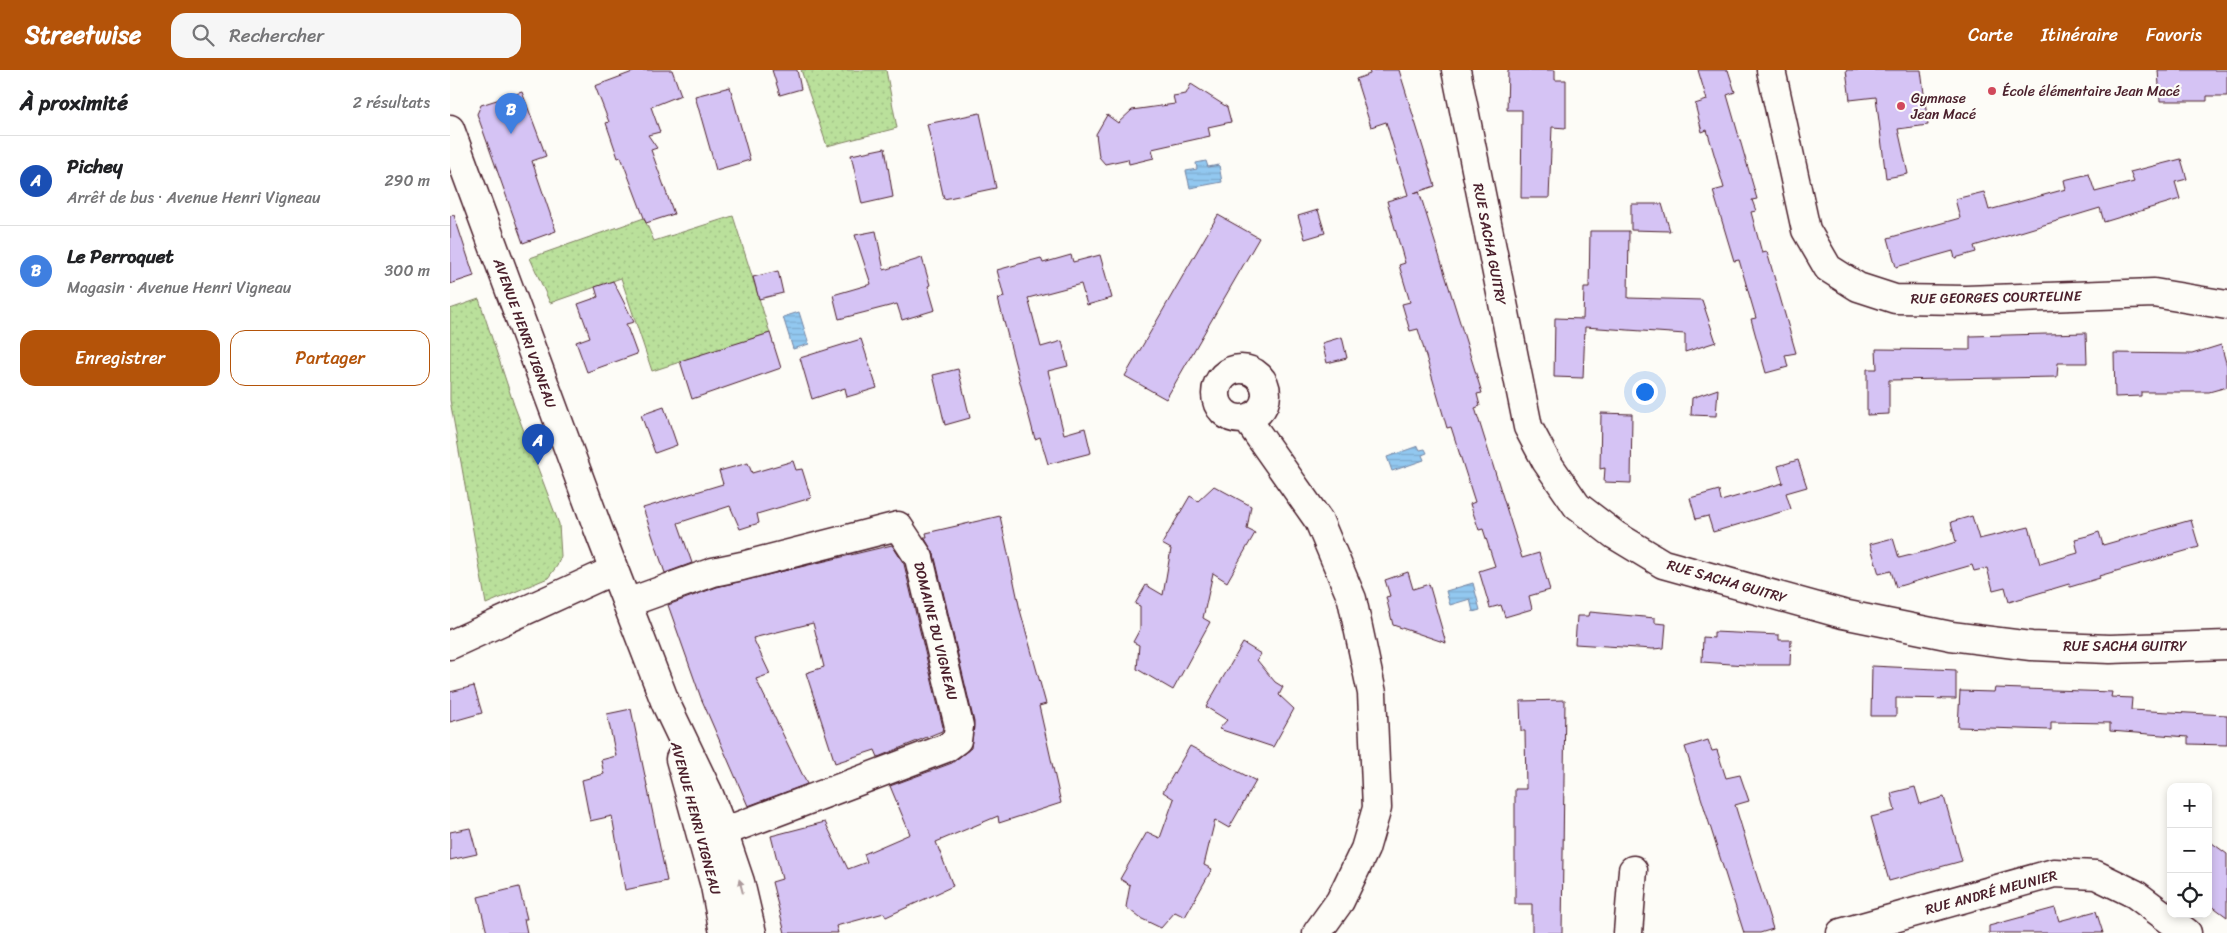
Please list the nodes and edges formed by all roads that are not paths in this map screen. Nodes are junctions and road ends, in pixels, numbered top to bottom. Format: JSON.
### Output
{"nodes":[{"id":1,"x":1456,"y":70,"type":"edge"},
{"id":2,"x":1771,"y":70,"type":"edge"},
{"id":3,"x":450,"y":129,"type":"edge"},
{"id":4,"x":2227,"y":305,"type":"edge"},
{"id":5,"x":1247,"y":419,"type":"dead end"},
{"id":6,"x":614,"y":570,"type":"junction"},
{"id":7,"x":627,"y":603,"type":"junction"},
{"id":8,"x":450,"y":645,"type":"edge"},
{"id":9,"x":2227,"y":645,"type":"edge"},
{"id":10,"x":714,"y":826,"type":"junction"},
{"id":11,"x":1633,"y":870,"type":"dead end"},
{"id":12,"x":724,"y":933,"type":"edge"},
{"id":13,"x":752,"y":933,"type":"edge"},
{"id":14,"x":1317,"y":933,"type":"edge"},
{"id":15,"x":1628,"y":933,"type":"edge"},
{"id":16,"x":1841,"y":933,"type":"edge"},
{"id":17,"x":2187,"y":933,"type":"edge"}],
"edges":[{"from":1,"to":9,"type":"street","name":"RUE SACHA GUITRY"},
{"from":2,"to":4,"type":"street","name":"RUE GEORGES COURTELINE"},
{"from":3,"to":6,"type":"street","name":"AVENUE HENRI VIGNEAU"},
{"from":5,"to":14,"type":"street"},
{"from":6,"to":7,"type":"street","name":"AVENUE HENRI VIGNEAU"},
{"from":6,"to":8,"type":"street"},
{"from":7,"to":10,"type":"street","name":"AVENUE HENRI VIGNEAU"},
{"from":7,"to":10,"type":"street","name":"DOMAINE DU VIGNEAU"},
{"from":10,"to":12,"type":"street","name":"AVENUE HENRI VIGNEAU"},
{"from":13,"to":10,"type":"street","name":"AVENUE HENRI VIGNEAU","one_way":true},
{"from":11,"to":15,"type":"street"},
{"from":16,"to":17,"type":"street","name":"RUE ANDRÉ MEUNIER"}]}
